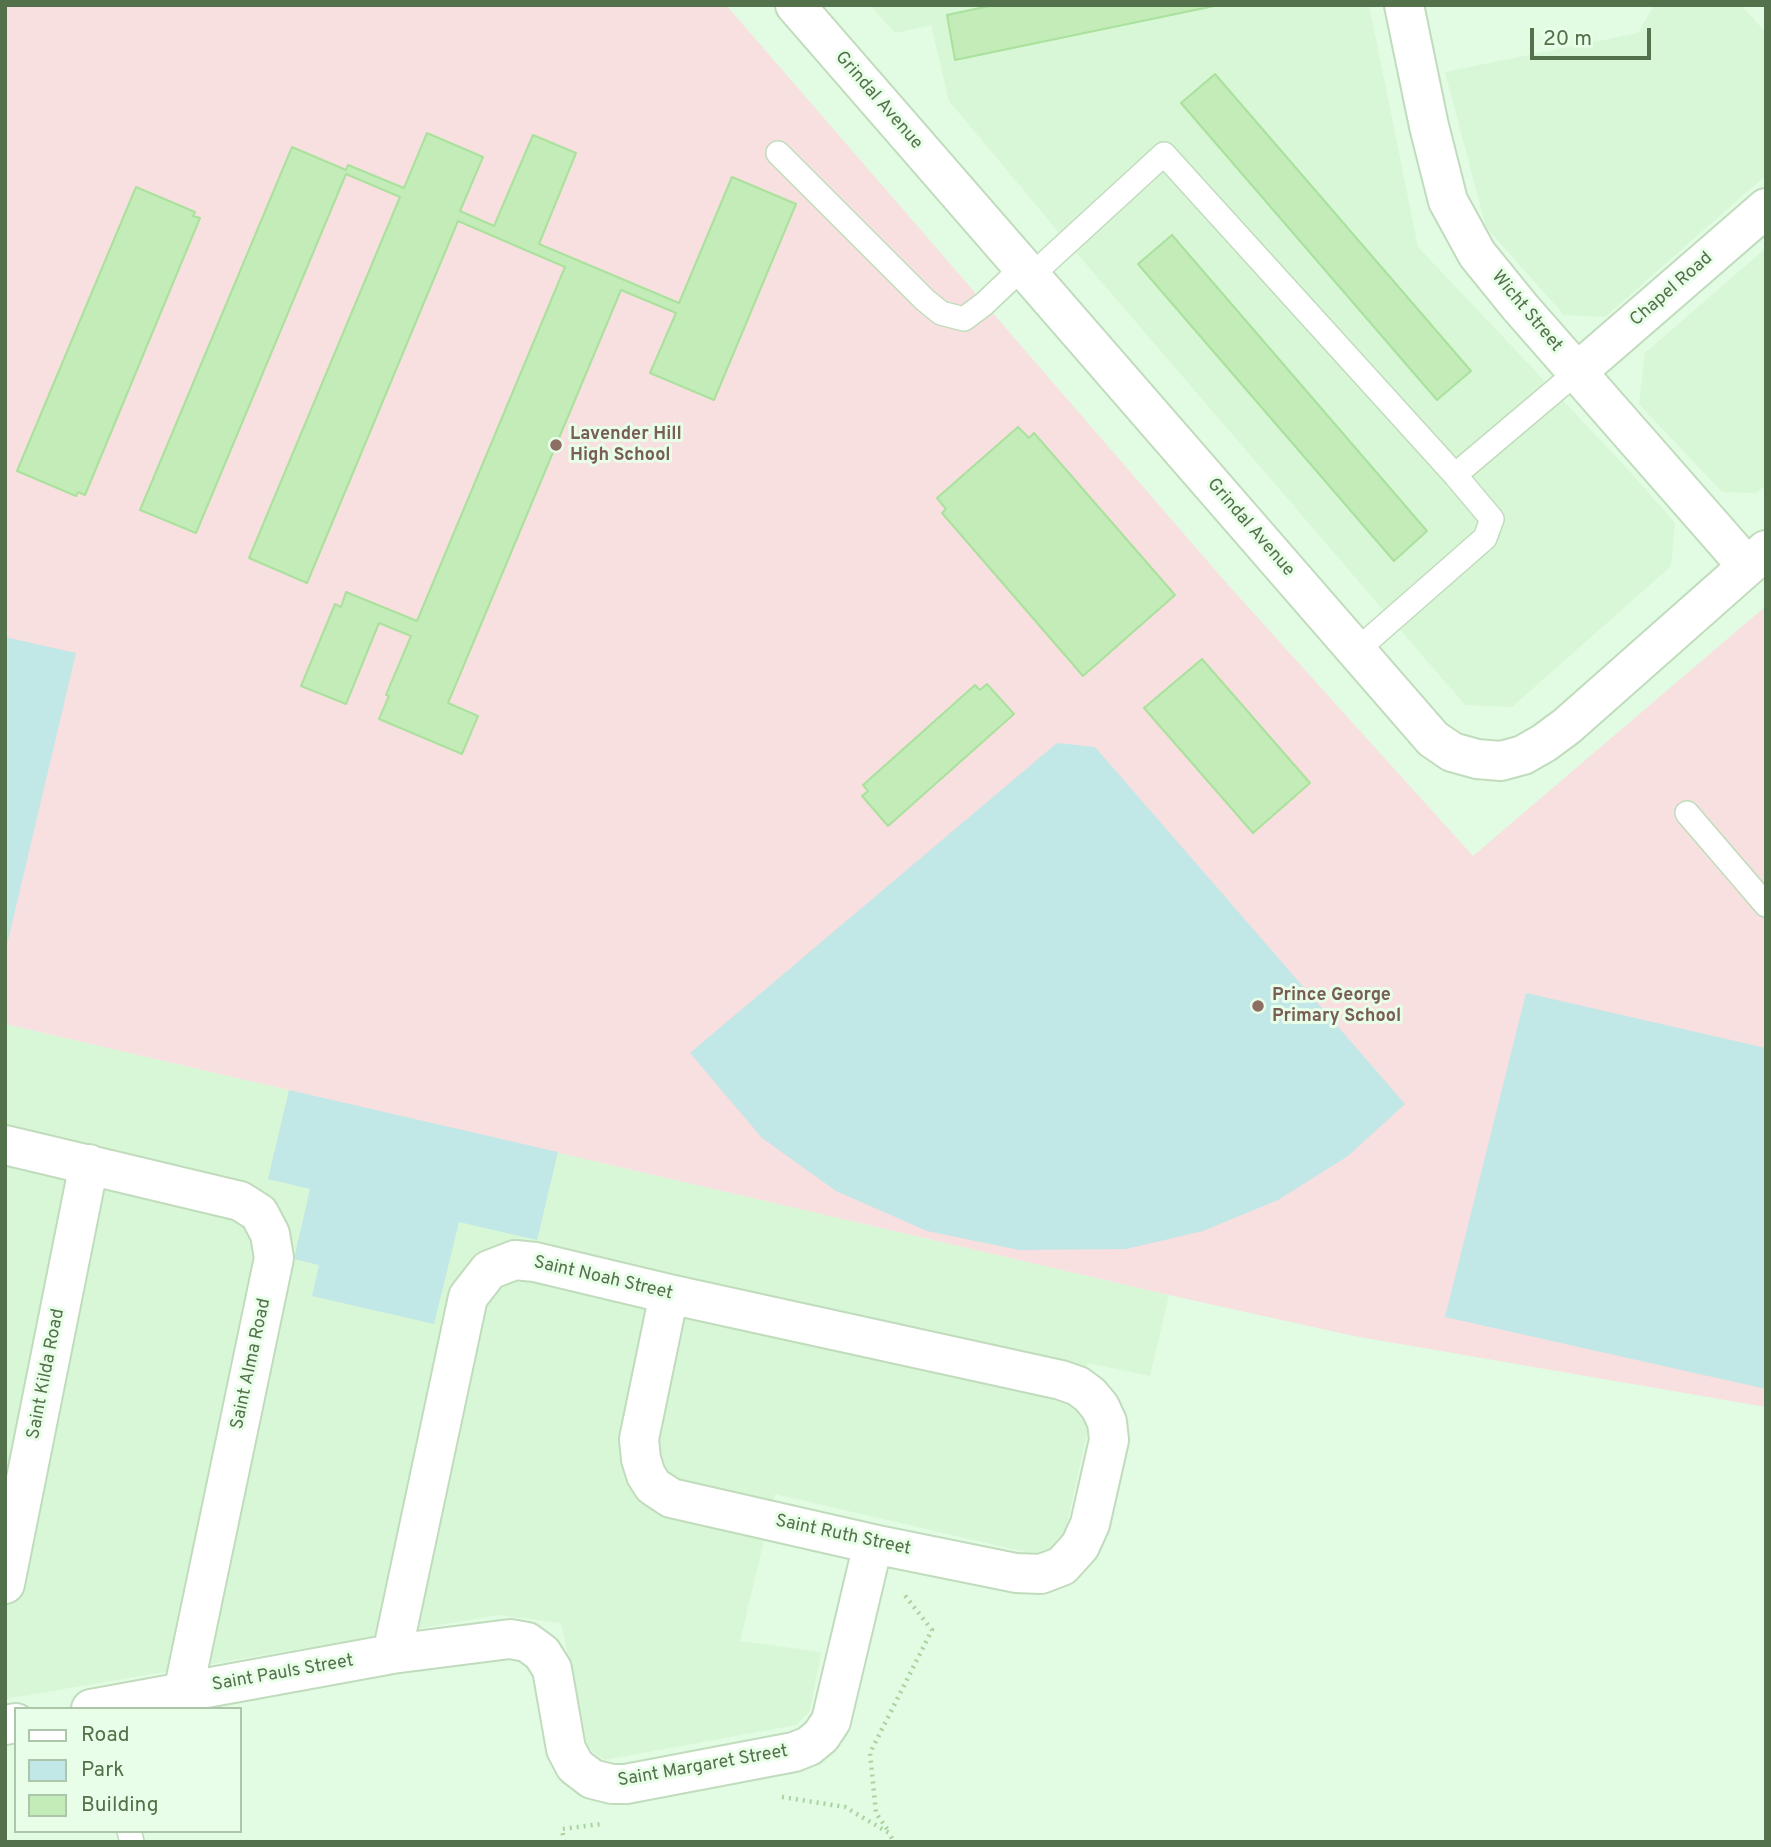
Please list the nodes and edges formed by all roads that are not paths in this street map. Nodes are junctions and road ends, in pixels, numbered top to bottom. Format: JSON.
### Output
{"nodes":[{"id":1,"x":795,"y":5,"type":"edge"},
{"id":2,"x":1404,"y":5,"type":"edge"},
{"id":3,"x":778,"y":153,"type":"dead end"},
{"id":4,"x":1766,"y":208,"type":"edge"},
{"id":5,"x":1027,"y":272,"type":"junction"},
{"id":6,"x":1577,"y":372,"type":"junction"},
{"id":7,"x":1455,"y":475,"type":"junction"},
{"id":8,"x":1757,"y":558,"type":"edge"},
{"id":9,"x":1356,"y":651,"type":"junction"},
{"id":10,"x":1687,"y":813,"type":"dead end"},
{"id":11,"x":1766,"y":905,"type":"edge"},
{"id":12,"x":5,"y":1145,"type":"edge"},
{"id":13,"x":89,"y":1164,"type":"junction"},
{"id":14,"x":669,"y":1294,"type":"junction"},
{"id":15,"x":1100,"y":1407,"type":"joint"},
{"id":16,"x":873,"y":1544,"type":"junction"},
{"id":17,"x":5,"y":1584,"type":"edge"},
{"id":18,"x":392,"y":1654,"type":"junction"},
{"id":19,"x":183,"y":1693,"type":"junction"},
{"id":20,"x":109,"y":1707,"type":"edge"}],
"edges":[{"from":1,"to":5,"type":"street","name":"Grindal Avenue"},
{"from":2,"to":6,"type":"street","name":"Wicht Street"},
{"from":3,"to":5,"type":"lane"},
{"from":4,"to":6,"type":"street","name":"Chapel Road"},
{"from":5,"to":7,"type":"lane"},
{"from":5,"to":9,"type":"street","name":"Grindal Avenue"},
{"from":6,"to":7,"type":"lane"},
{"from":6,"to":8,"type":"street","name":"Wicht Street"},
{"from":7,"to":9,"type":"lane"},
{"from":8,"to":9,"type":"street","name":"Grindal Avenue"},
{"from":10,"to":11,"type":"lane"},
{"from":12,"to":13,"type":"street","name":"Saint Alma Road"},
{"from":13,"to":17,"type":"street","name":"Saint Kilda Road"},
{"from":13,"to":19,"type":"street","name":"Saint Alma Road"},
{"from":14,"to":15,"type":"street","name":"Saint Noah Street"},
{"from":14,"to":16,"type":"street","name":"Saint Ruth Street"},
{"from":14,"to":18,"type":"street","name":"Saint Noah Street"},
{"from":15,"to":16,"type":"street","name":"Saint Ruth Street"},
{"from":16,"to":18,"type":"street","name":"Saint Margaret Street"},
{"from":18,"to":19,"type":"street","name":"Saint Pauls Street"},
{"from":19,"to":20,"type":"street","name":"Saint Pauls Street"}]}
